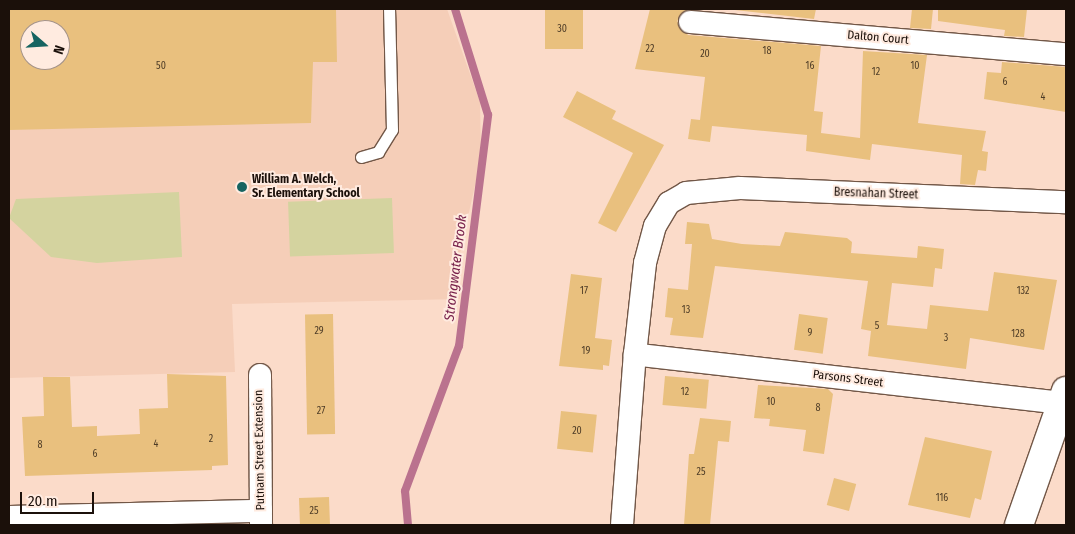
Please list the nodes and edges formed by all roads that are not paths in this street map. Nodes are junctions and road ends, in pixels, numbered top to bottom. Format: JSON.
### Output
{"nodes":[{"id":1,"x":389,"y":9,"type":"edge"},
{"id":2,"x":690,"y":22,"type":"dead end"},
{"id":3,"x":1066,"y":54,"type":"edge"},
{"id":4,"x":360,"y":157,"type":"dead end"},
{"id":5,"x":1066,"y":202,"type":"edge"},
{"id":6,"x":635,"y":354,"type":"junction"},
{"id":7,"x":260,"y":375,"type":"dead end"},
{"id":8,"x":1064,"y":397,"type":"edge"},
{"id":9,"x":9,"y":517,"type":"edge"},
{"id":10,"x":261,"y":518,"type":"edge"},
{"id":11,"x":622,"y":525,"type":"edge"},
{"id":12,"x":1019,"y":525,"type":"edge"}],
"edges":[{"from":1,"to":4,"type":"lane"},
{"from":2,"to":3,"type":"street","name":"Dalton Court"},
{"from":5,"to":6,"type":"street","name":"Bresnahan Street"},
{"from":6,"to":8,"type":"street","name":"Parsons Street"},
{"from":6,"to":11,"type":"street"},
{"from":7,"to":10,"type":"street","name":"Putnam Street Extension"},
{"from":8,"to":12,"type":"main road"},
{"from":9,"to":10,"type":"street"}]}
